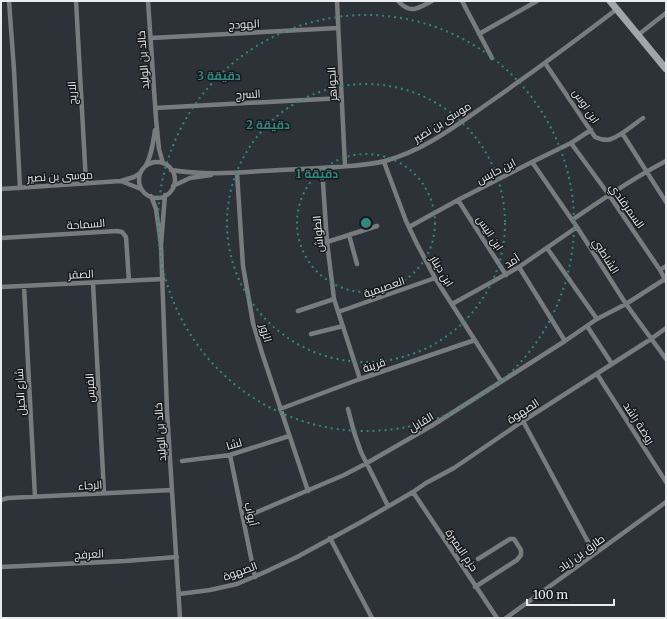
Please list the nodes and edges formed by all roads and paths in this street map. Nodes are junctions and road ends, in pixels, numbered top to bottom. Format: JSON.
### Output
{"nodes":[{"id":1,"x":9,"y":1,"type":"edge"},
{"id":2,"x":76,"y":1,"type":"edge"},
{"id":3,"x":148,"y":1,"type":"edge"},
{"id":4,"x":337,"y":1,"type":"edge"},
{"id":5,"x":398,"y":1,"type":"edge"},
{"id":6,"x":432,"y":1,"type":"edge"},
{"id":7,"x":462,"y":1,"type":"edge"},
{"id":8,"x":537,"y":1,"type":"edge"},
{"id":9,"x":610,"y":1,"type":"edge"},
{"id":10,"x":617,"y":10,"type":"junction"},
{"id":11,"x":666,"y":13,"type":"edge"},
{"id":12,"x":338,"y":28,"type":"junction"},
{"id":13,"x":479,"y":34,"type":"junction"},
{"id":14,"x":638,"y":35,"type":"junction"},
{"id":15,"x":151,"y":38,"type":"junction"},
{"id":16,"x":492,"y":58,"type":"dead end"},
{"id":17,"x":545,"y":63,"type":"junction"},
{"id":18,"x":666,"y":69,"type":"edge"},
{"id":19,"x":342,"y":98,"type":"junction"},
{"id":20,"x":155,"y":108,"type":"junction"},
{"id":21,"x":643,"y":118,"type":"dead end"},
{"id":22,"x":156,"y":119,"type":"junction"},
{"id":23,"x":591,"y":130,"type":"junction"},
{"id":24,"x":621,"y":134,"type":"junction"},
{"id":25,"x":571,"y":143,"type":"junction"},
{"id":26,"x":666,"y":161,"type":"edge"},
{"id":27,"x":384,"y":162,"type":"junction"},
{"id":28,"x":532,"y":162,"type":"junction"},
{"id":29,"x":163,"y":163,"type":"junction"},
{"id":30,"x":145,"y":166,"type":"junction"},
{"id":31,"x":345,"y":166,"type":"junction"},
{"id":32,"x":322,"y":168,"type":"junction"},
{"id":33,"x":171,"y":170,"type":"junction"},
{"id":34,"x":647,"y":171,"type":"junction"},
{"id":35,"x":140,"y":173,"type":"junction"},
{"id":36,"x":237,"y":173,"type":"junction"},
{"id":37,"x":223,"y":174,"type":"junction"},
{"id":38,"x":120,"y":181,"type":"junction"},
{"id":39,"x":86,"y":184,"type":"junction"},
{"id":40,"x":173,"y":186,"type":"junction"},
{"id":41,"x":20,"y":188,"type":"junction"},
{"id":42,"x":1,"y":189,"type":"edge"},
{"id":43,"x":141,"y":189,"type":"junction"},
{"id":44,"x":165,"y":195,"type":"junction"},
{"id":45,"x":609,"y":195,"type":"junction"},
{"id":46,"x":151,"y":196,"type":"junction"},
{"id":47,"x":458,"y":200,"type":"junction"},
{"id":48,"x":666,"y":202,"type":"edge"},
{"id":49,"x":572,"y":220,"type":"junction"},
{"id":50,"x":377,"y":226,"type":"dead end"},
{"id":51,"x":409,"y":227,"type":"junction"},
{"id":52,"x":577,"y":227,"type":"junction"},
{"id":53,"x":349,"y":235,"type":"junction"},
{"id":54,"x":1,"y":238,"type":"edge"},
{"id":55,"x":327,"y":242,"type":"junction"},
{"id":56,"x":161,"y":245,"type":"junction"},
{"id":57,"x":547,"y":248,"type":"junction"},
{"id":58,"x":358,"y":264,"type":"dead end"},
{"id":59,"x":666,"y":266,"type":"edge"},
{"id":60,"x":519,"y":267,"type":"junction"},
{"id":61,"x":660,"y":270,"type":"junction"},
{"id":62,"x":506,"y":275,"type":"junction"},
{"id":63,"x":435,"y":278,"type":"junction"},
{"id":64,"x":163,"y":279,"type":"junction"},
{"id":65,"x":666,"y":280,"type":"edge"},
{"id":66,"x":129,"y":281,"type":"junction"},
{"id":67,"x":93,"y":282,"type":"junction"},
{"id":68,"x":24,"y":286,"type":"junction"},
{"id":69,"x":1,"y":287,"type":"edge"},
{"id":70,"x":334,"y":299,"type":"junction"},
{"id":71,"x":452,"y":304,"type":"junction"},
{"id":72,"x":626,"y":304,"type":"junction"},
{"id":73,"x":298,"y":311,"type":"dead end"},
{"id":74,"x":338,"y":312,"type":"junction"},
{"id":75,"x":597,"y":320,"type":"junction"},
{"id":76,"x":342,"y":326,"type":"junction"},
{"id":77,"x":587,"y":326,"type":"junction"},
{"id":78,"x":666,"y":328,"type":"edge"},
{"id":79,"x":311,"y":334,"type":"dead end"},
{"id":80,"x":475,"y":340,"type":"junction"},
{"id":81,"x":651,"y":340,"type":"junction"},
{"id":82,"x":565,"y":341,"type":"junction"},
{"id":83,"x":666,"y":360,"type":"edge"},
{"id":84,"x":612,"y":364,"type":"junction"},
{"id":85,"x":597,"y":374,"type":"junction"},
{"id":86,"x":360,"y":379,"type":"junction"},
{"id":87,"x":501,"y":381,"type":"junction"},
{"id":88,"x":280,"y":409,"type":"junction"},
{"id":89,"x":348,"y":409,"type":"dead end"},
{"id":90,"x":523,"y":421,"type":"junction"},
{"id":91,"x":289,"y":436,"type":"junction"},
{"id":92,"x":230,"y":456,"type":"junction"},
{"id":93,"x":182,"y":461,"type":"dead end"},
{"id":94,"x":367,"y":463,"type":"junction"},
{"id":95,"x":666,"y":482,"type":"edge"},
{"id":96,"x":172,"y":490,"type":"junction"},
{"id":97,"x":308,"y":491,"type":"junction"},
{"id":98,"x":413,"y":492,"type":"junction"},
{"id":99,"x":104,"y":494,"type":"junction"},
{"id":100,"x":35,"y":497,"type":"junction"},
{"id":101,"x":1,"y":498,"type":"edge"},
{"id":102,"x":666,"y":502,"type":"edge"},
{"id":103,"x":388,"y":506,"type":"junction"},
{"id":104,"x":243,"y":518,"type":"junction"},
{"id":105,"x":330,"y":538,"type":"junction"},
{"id":106,"x":594,"y":554,"type":"junction"},
{"id":107,"x":177,"y":557,"type":"junction"},
{"id":108,"x":478,"y":559,"type":"dead end"},
{"id":109,"x":1,"y":567,"type":"edge"},
{"id":110,"x":255,"y":577,"type":"junction"},
{"id":111,"x":475,"y":587,"type":"junction"},
{"id":112,"x":179,"y":594,"type":"junction"},
{"id":113,"x":180,"y":618,"type":"edge"},
{"id":114,"x":372,"y":618,"type":"edge"},
{"id":115,"x":497,"y":618,"type":"edge"},
{"id":116,"x":506,"y":618,"type":"edge"}],
"edges":[{"from":1,"to":41,"type":"street"},
{"from":2,"to":39,"type":"street","name":"الاريج"},
{"from":3,"to":15,"type":"street","name":"خالد بن الوليد"},
{"from":4,"to":12,"type":"street","name":"الجواهر"},
{"from":5,"to":6,"type":"street"},
{"from":7,"to":13,"type":"street"},
{"from":8,"to":13,"type":"street"},
{"from":9,"to":10,"type":"street"},
{"from":10,"to":14,"type":"street"},
{"from":10,"to":17,"type":"street","name":"موسى بن نصير"},
{"from":11,"to":14,"type":"street"},
{"from":12,"to":15,"type":"street","name":"الهودج"},
{"from":12,"to":19,"type":"street","name":"الجواهر"},
{"from":13,"to":16,"type":"street"},
{"from":14,"to":18,"type":"street"},
{"from":15,"to":20,"type":"street","name":"خالد بن الوليد"},
{"from":17,"to":23,"type":"street","name":"ابن اوس"},
{"from":17,"to":27,"type":"street","name":"موسى بن نصير"},
{"from":19,"to":20,"type":"street","name":"السرج"},
{"from":19,"to":31,"type":"street","name":"الجواهر"},
{"from":20,"to":22,"type":"street","name":"خالد بن الوليد"},
{"from":21,"to":24,"type":"street"},
{"from":22,"to":29,"type":"street","name":"خالد بن الوليد"},
{"from":22,"to":30,"type":"street","name":"خالد بن الوليد"},
{"from":23,"to":24,"type":"street","name":"ابن اوس"},
{"from":23,"to":25,"type":"street","name":"ابن حابس"},
{"from":24,"to":34,"type":"street"},
{"from":25,"to":28,"type":"street","name":"ابن حابس"},
{"from":25,"to":45,"type":"street","name":"السمرقندي"},
{"from":26,"to":34,"type":"street"},
{"from":27,"to":31,"type":"street","name":"موسى بن نصير"},
{"from":27,"to":51,"type":"street","name":"ابن دينار"},
{"from":28,"to":47,"type":"street","name":"ابن حابس"},
{"from":28,"to":49,"type":"street","name":"الشاطبي"},
{"from":29,"to":30,"type":"street"},
{"from":29,"to":33,"type":"street"},
{"from":30,"to":35,"type":"street"},
{"from":31,"to":32,"type":"street","name":"موسى بن نصير"},
{"from":32,"to":36,"type":"street","name":"موسى بن نصير"},
{"from":32,"to":55,"type":"street","name":"الطواش"},
{"from":33,"to":37,"type":"street","name":"موسى بن نصير"},
{"from":33,"to":40,"type":"street"},
{"from":34,"to":45,"type":"street"},
{"from":34,"to":48,"type":"street"},
{"from":35,"to":38,"type":"street","name":"موسى بن نصير"},
{"from":35,"to":43,"type":"street"},
{"from":36,"to":37,"type":"street","name":"موسى بن نصير"},
{"from":36,"to":88,"type":"street","name":"الزور"},
{"from":37,"to":40,"type":"street","name":"موسى بن نصير"},
{"from":38,"to":39,"type":"street","name":"موسى بن نصير"},
{"from":38,"to":43,"type":"street","name":"موسى بن نصير"},
{"from":39,"to":41,"type":"street","name":"موسى بن نصير"},
{"from":40,"to":44,"type":"street"},
{"from":41,"to":42,"type":"street","name":"موسى بن نصير"},
{"from":43,"to":46,"type":"street"},
{"from":44,"to":46,"type":"street"},
{"from":44,"to":56,"type":"street","name":"خالد بن الوليد"},
{"from":45,"to":49,"type":"street"},
{"from":45,"to":61,"type":"street","name":"السمرقندي"},
{"from":46,"to":56,"type":"street","name":"خالد بن الوليد"},
{"from":47,"to":51,"type":"street","name":"ابن حابس"},
{"from":47,"to":62,"type":"street","name":"ابن انيس"},
{"from":49,"to":52,"type":"street","name":"الشاطبي"},
{"from":50,"to":53,"type":"street"},
{"from":51,"to":63,"type":"street","name":"ابن دينار"},
{"from":52,"to":57,"type":"street","name":"آمد"},
{"from":52,"to":72,"type":"street","name":"الشاطبي"},
{"from":53,"to":55,"type":"street"},
{"from":53,"to":58,"type":"street"},
{"from":54,"to":66,"type":"street","name":"السماحة"},
{"from":55,"to":70,"type":"street","name":"الطواش"},
{"from":56,"to":64,"type":"street","name":"خالد بن الوليد"},
{"from":57,"to":60,"type":"street","name":"آمد"},
{"from":57,"to":75,"type":"street"},
{"from":59,"to":61,"type":"street"},
{"from":60,"to":62,"type":"street","name":"آمد"},
{"from":60,"to":82,"type":"street"},
{"from":61,"to":65,"type":"street","name":"السمرقندي"},
{"from":62,"to":71,"type":"street","name":"آمد"},
{"from":63,"to":71,"type":"street","name":"ابن دينار"},
{"from":63,"to":74,"type":"street","name":"العصيمية"},
{"from":64,"to":66,"type":"street","name":"الصقر"},
{"from":64,"to":96,"type":"street","name":"خالد بن الوليد"},
{"from":65,"to":72,"type":"street","name":"القابل"},
{"from":66,"to":67,"type":"street","name":"الصقر"},
{"from":67,"to":68,"type":"street","name":"الصقر"},
{"from":67,"to":99,"type":"street","name":"الفرس"},
{"from":68,"to":69,"type":"street","name":"الصقر"},
{"from":68,"to":100,"type":"street","name":"شارع الخيل"},
{"from":70,"to":73,"type":"street"},
{"from":70,"to":74,"type":"street","name":"الطواش"},
{"from":71,"to":80,"type":"street","name":"ابن دينار"},
{"from":72,"to":75,"type":"street","name":"القابل"},
{"from":72,"to":81,"type":"street","name":"الشاطبي"},
{"from":74,"to":76,"type":"street","name":"الطواش"},
{"from":75,"to":77,"type":"street","name":"القابل"},
{"from":76,"to":79,"type":"street"},
{"from":76,"to":86,"type":"street","name":"الطواش"},
{"from":77,"to":82,"type":"street","name":"القابل"},
{"from":77,"to":84,"type":"street"},
{"from":78,"to":81,"type":"street","name":"الصهوة"},
{"from":80,"to":86,"type":"street","name":"قرينة"},
{"from":80,"to":87,"type":"street","name":"ابن دينار"},
{"from":81,"to":83,"type":"street","name":"الشاطبي"},
{"from":81,"to":84,"type":"street","name":"الصهوة"},
{"from":82,"to":87,"type":"street","name":"القابل"},
{"from":84,"to":85,"type":"street","name":"الصهوة"},
{"from":85,"to":90,"type":"street","name":"الصهوة"},
{"from":85,"to":95,"type":"street","name":"روضة راشد"},
{"from":86,"to":88,"type":"street","name":"قرينة"},
{"from":87,"to":94,"type":"street","name":"القابل"},
{"from":88,"to":91,"type":"street","name":"الزور"},
{"from":89,"to":94,"type":"street"},
{"from":90,"to":98,"type":"street","name":"الصهوة"},
{"from":90,"to":106,"type":"street"},
{"from":91,"to":92,"type":"street","name":"لشا"},
{"from":91,"to":97,"type":"street","name":"الزور"},
{"from":92,"to":93,"type":"street","name":"لشا"},
{"from":92,"to":104,"type":"street","name":"أبواب"},
{"from":94,"to":97,"type":"street","name":"القابل"},
{"from":94,"to":103,"type":"street"},
{"from":96,"to":99,"type":"street","name":"الرجاء"},
{"from":96,"to":107,"type":"street","name":"خالد بن الوليد"},
{"from":97,"to":104,"type":"street","name":"القابل"},
{"from":98,"to":103,"type":"street","name":"الصهوة"},
{"from":98,"to":111,"type":"street","name":"حزم البمبرة"},
{"from":99,"to":100,"type":"street","name":"الرجاء"},
{"from":100,"to":101,"type":"street","name":"الرجاء"},
{"from":102,"to":106,"type":"street","name":"طارق بن زياد"},
{"from":103,"to":105,"type":"street","name":"الصهوة"},
{"from":104,"to":110,"type":"street","name":"أبواب"},
{"from":105,"to":110,"type":"street","name":"الصهوة"},
{"from":105,"to":114,"type":"street"},
{"from":106,"to":116,"type":"street","name":"طارق بن زياد"},
{"from":107,"to":109,"type":"street","name":"العرفج"},
{"from":107,"to":112,"type":"street","name":"خالد بن الوليد"},
{"from":108,"to":111,"type":"street"},
{"from":110,"to":112,"type":"street","name":"الصهوة"},
{"from":111,"to":115,"type":"street","name":"حزم البمبرة"},
{"from":112,"to":113,"type":"street","name":"خالد بن الوليد"}]}
